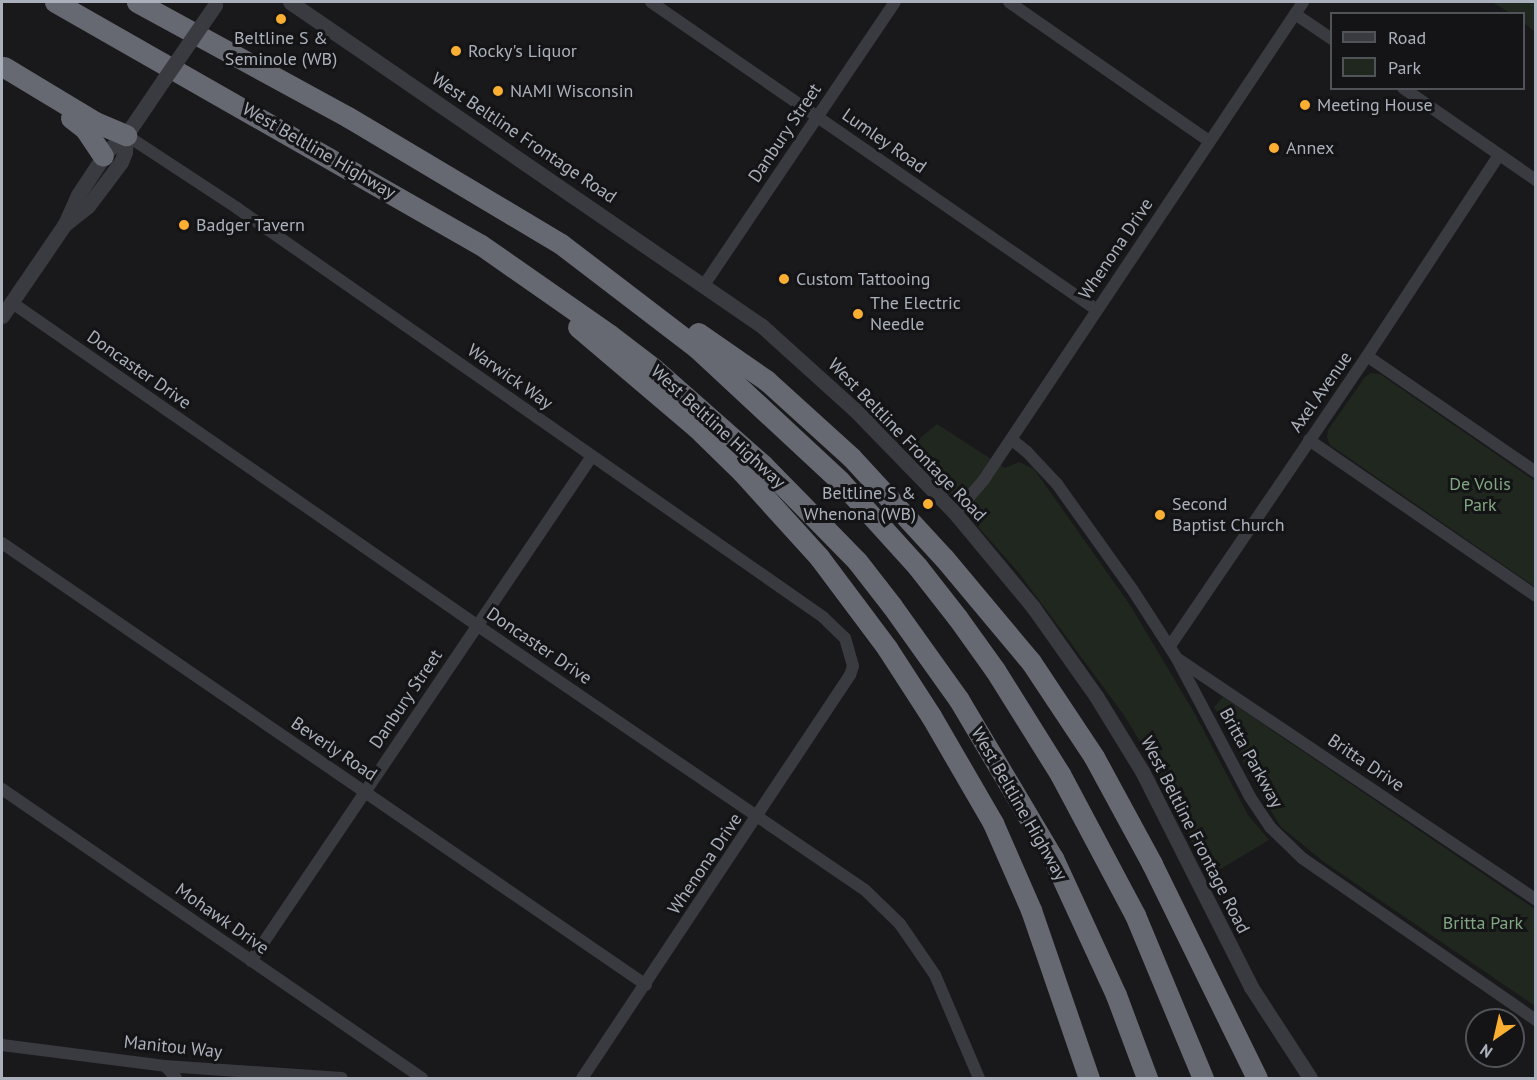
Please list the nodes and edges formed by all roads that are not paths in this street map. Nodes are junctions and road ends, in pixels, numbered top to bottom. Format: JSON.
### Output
{"nodes":[{"id":1,"x":55,"y":2,"type":"edge"},
{"id":2,"x":137,"y":2,"type":"edge"},
{"id":3,"x":291,"y":2,"type":"edge"},
{"id":4,"x":651,"y":2,"type":"edge"},
{"id":5,"x":895,"y":2,"type":"edge"},
{"id":6,"x":1009,"y":2,"type":"edge"},
{"id":7,"x":1303,"y":2,"type":"edge"},
{"id":8,"x":217,"y":3,"type":"edge"},
{"id":9,"x":1295,"y":14,"type":"junction"},
{"id":10,"x":1330,"y":38,"type":"edge"},
{"id":11,"x":3,"y":66,"type":"edge"},
{"id":12,"x":1406,"y":90,"type":"edge"},
{"id":13,"x":818,"y":116,"type":"junction"},
{"id":14,"x":126,"y":135,"type":"junction"},
{"id":15,"x":1209,"y":141,"type":"junction"},
{"id":16,"x":1499,"y":155,"type":"junction"},
{"id":17,"x":103,"y":156,"type":"junction"},
{"id":18,"x":1536,"y":180,"type":"edge"},
{"id":19,"x":65,"y":224,"type":"junction"},
{"id":20,"x":561,"y":244,"type":"junction"},
{"id":21,"x":481,"y":245,"type":"junction"},
{"id":22,"x":704,"y":285,"type":"junction"},
{"id":23,"x":11,"y":302,"type":"junction"},
{"id":24,"x":1097,"y":310,"type":"junction"},
{"id":25,"x":2,"y":316,"type":"edge"},
{"id":26,"x":1367,"y":356,"type":"junction"},
{"id":27,"x":1011,"y":439,"type":"junction"},
{"id":28,"x":1309,"y":440,"type":"junction"},
{"id":29,"x":592,"y":456,"type":"junction"},
{"id":30,"x":1536,"y":472,"type":"edge"},
{"id":31,"x":955,"y":513,"type":"junction"},
{"id":32,"x":2,"y":543,"type":"edge"},
{"id":33,"x":1536,"y":596,"type":"edge"},
{"id":34,"x":478,"y":626,"type":"junction"},
{"id":35,"x":1173,"y":652,"type":"junction"},
{"id":36,"x":853,"y":666,"type":"joint"},
{"id":37,"x":2,"y":789,"type":"edge"},
{"id":38,"x":364,"y":792,"type":"junction"},
{"id":39,"x":758,"y":817,"type":"junction"},
{"id":40,"x":1536,"y":900,"type":"edge"},
{"id":41,"x":251,"y":961,"type":"junction"},
{"id":42,"x":646,"y":985,"type":"junction"},
{"id":43,"x":1536,"y":1020,"type":"edge"},
{"id":44,"x":4,"y":1043,"type":"edge"},
{"id":45,"x":165,"y":1066,"type":"junction"},
{"id":46,"x":176,"y":1078,"type":"edge"},
{"id":47,"x":342,"y":1078,"type":"edge"},
{"id":48,"x":422,"y":1078,"type":"edge"},
{"id":49,"x":582,"y":1078,"type":"edge"},
{"id":50,"x":979,"y":1078,"type":"edge"},
{"id":51,"x":1089,"y":1078,"type":"edge"},
{"id":52,"x":1147,"y":1078,"type":"edge"},
{"id":53,"x":1203,"y":1078,"type":"edge"},
{"id":54,"x":1257,"y":1078,"type":"edge"},
{"id":55,"x":1310,"y":1078,"type":"edge"}],
"edges":[{"from":1,"to":21,"type":"highway","name":"West Beltline Highway"},
{"from":2,"to":20,"type":"highway"},
{"from":3,"to":22,"type":"street","name":"West Beltline Frontage Road"},
{"from":4,"to":13,"type":"street","name":"Lumley Road"},
{"from":5,"to":13,"type":"street","name":"Danbury Street"},
{"from":6,"to":15,"type":"street"},
{"from":7,"to":9,"type":"street","name":"Whenona Drive"},
{"from":8,"to":14,"type":"street","bridge":true},
{"from":9,"to":10,"type":"street"},
{"from":9,"to":15,"type":"street","name":"Whenona Drive"},
{"from":11,"to":14,"type":"highway"},
{"from":11,"to":17,"type":"highway"},
{"from":12,"to":16,"type":"street"},
{"from":13,"to":22,"type":"street","name":"Danbury Street"},
{"from":13,"to":24,"type":"street","name":"Lumley Road"},
{"from":14,"to":17,"type":"street"},
{"from":14,"to":19,"type":"street"},
{"from":14,"to":29,"type":"street","name":"Warwick Way"},
{"from":15,"to":24,"type":"street","name":"Whenona Drive"},
{"from":16,"to":18,"type":"street"},
{"from":16,"to":26,"type":"street","name":"Axel Avenue"},
{"from":17,"to":19,"type":"street"},
{"from":19,"to":23,"type":"street"},
{"from":20,"to":53,"type":"highway"},
{"from":20,"to":54,"type":"highway"},
{"from":21,"to":51,"type":"highway"},
{"from":21,"to":52,"type":"highway","name":"West Beltline Highway"},
{"from":22,"to":31,"type":"street","name":"West Beltline Frontage Road"},
{"from":23,"to":25,"type":"street"},
{"from":23,"to":34,"type":"street","name":"Doncaster Drive"},
{"from":24,"to":27,"type":"street","name":"Whenona Drive"},
{"from":26,"to":28,"type":"street","name":"Axel Avenue"},
{"from":26,"to":30,"type":"street"},
{"from":27,"to":31,"type":"street","name":"Whenona Drive"},
{"from":27,"to":35,"type":"street","name":"Britta Parkway"},
{"from":28,"to":33,"type":"street"},
{"from":28,"to":35,"type":"street","name":"Axel Avenue"},
{"from":29,"to":34,"type":"street","name":"Danbury Street"},
{"from":29,"to":36,"type":"street","name":"Warwick Way"},
{"from":31,"to":55,"type":"street","name":"West Beltline Frontage Road"},
{"from":32,"to":38,"type":"street","name":"Beverly Road"},
{"from":34,"to":38,"type":"street","name":"Danbury Street"},
{"from":34,"to":39,"type":"street","name":"Doncaster Drive"},
{"from":35,"to":40,"type":"street","name":"Britta Drive"},
{"from":35,"to":43,"type":"street","name":"Britta Parkway"},
{"from":36,"to":39,"type":"street","name":"Whenona Drive"},
{"from":37,"to":41,"type":"street","name":"Mohawk Drive"},
{"from":38,"to":41,"type":"street","name":"Danbury Street"},
{"from":38,"to":42,"type":"street","name":"Beverly Road"},
{"from":39,"to":42,"type":"street","name":"Whenona Drive"},
{"from":39,"to":50,"type":"street","name":"Doncaster Drive"},
{"from":41,"to":48,"type":"street","name":"Mohawk Drive"},
{"from":42,"to":49,"type":"street","name":"Whenona Drive"},
{"from":44,"to":45,"type":"street","name":"Manitou Way"},
{"from":45,"to":46,"type":"street"},
{"from":45,"to":47,"type":"street","name":"Manitou Way"}]}
